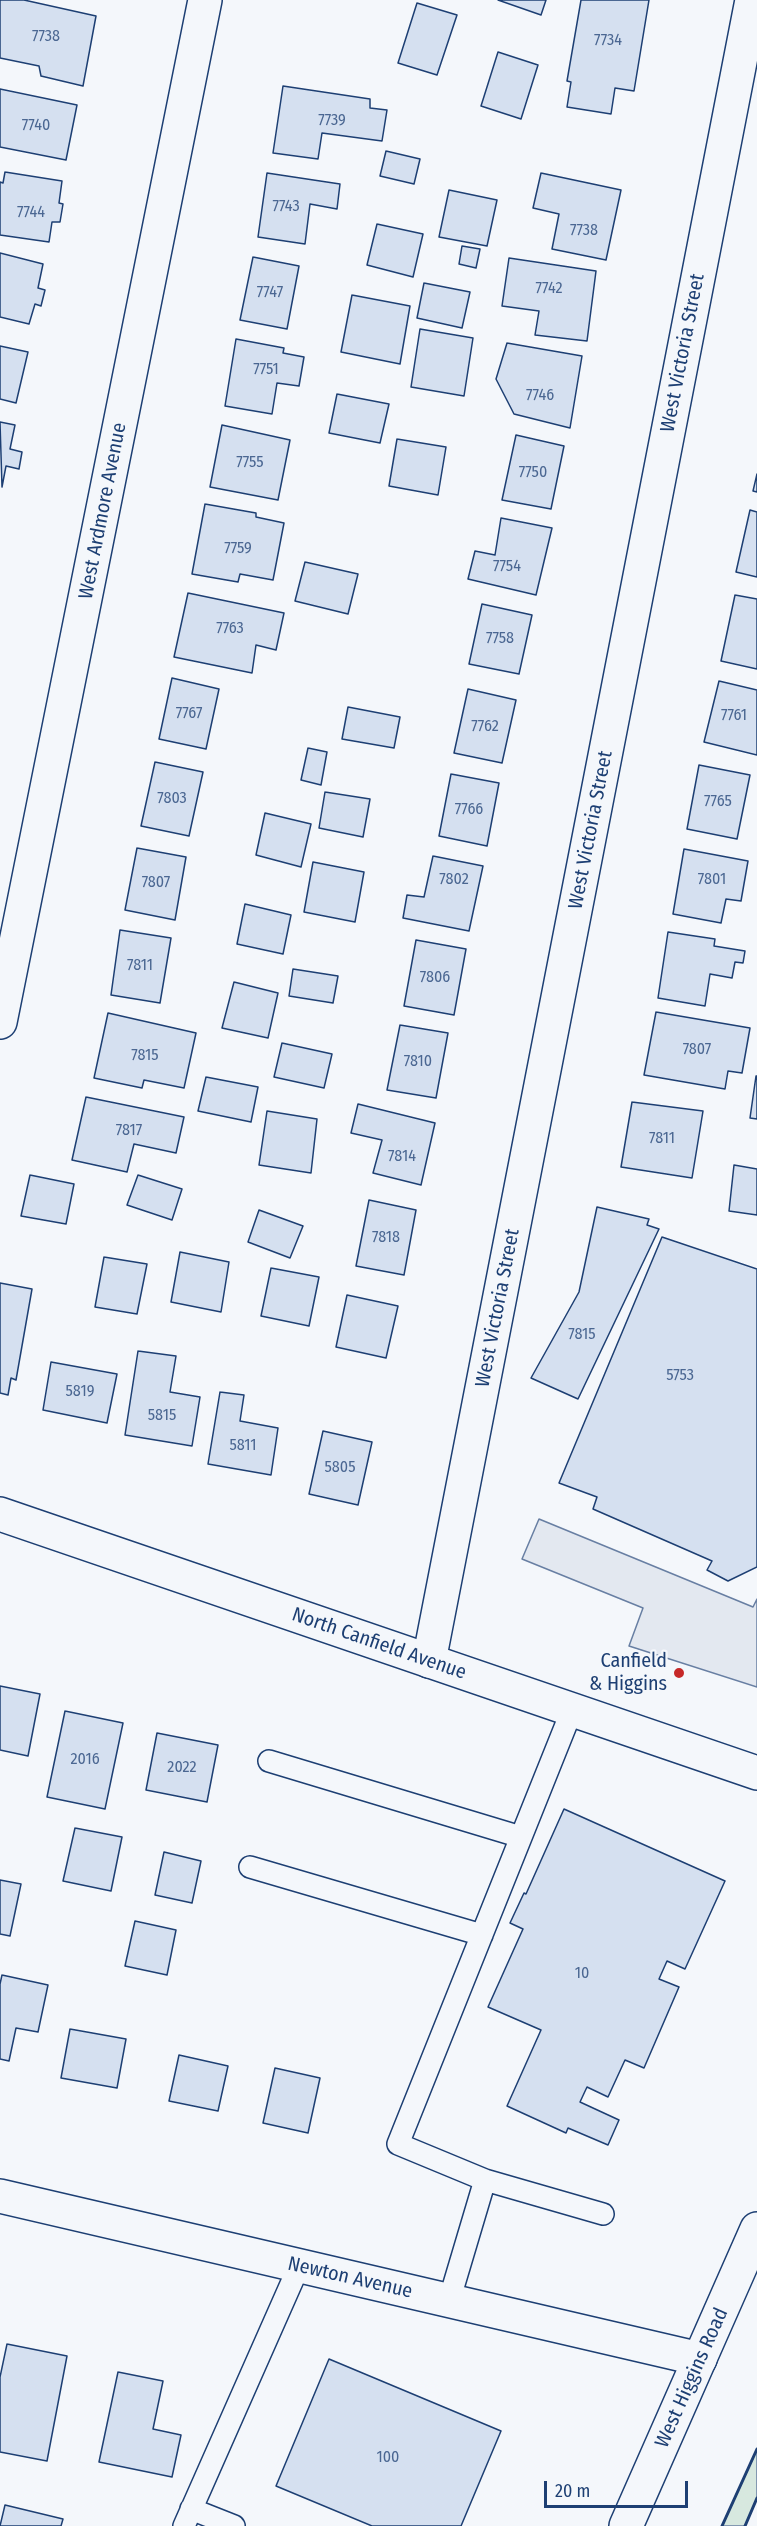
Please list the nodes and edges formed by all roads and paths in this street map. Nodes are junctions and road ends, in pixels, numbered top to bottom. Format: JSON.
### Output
{"nodes":[{"id":1,"x":205,"y":0,"type":"edge"},
{"id":2,"x":752,"y":0,"type":"edge"},
{"id":3,"x":0,"y":1022,"type":"edge"},
{"id":4,"x":0,"y":1514,"type":"edge"},
{"id":5,"x":429,"y":1661,"type":"junction"},
{"id":6,"x":572,"y":1710,"type":"junction"},
{"id":7,"x":269,"y":1761,"type":"dead end"},
{"id":8,"x":757,"y":1773,"type":"edge"},
{"id":9,"x":521,"y":1837,"type":"junction"},
{"id":10,"x":250,"y":1867,"type":"dead end"},
{"id":11,"x":482,"y":1935,"type":"junction"},
{"id":12,"x":485,"y":2180,"type":"junction"},
{"id":13,"x":0,"y":2196,"type":"edge"},
{"id":14,"x":603,"y":2214,"type":"dead end"},
{"id":15,"x":757,"y":2229,"type":"edge"},
{"id":16,"x":298,"y":2266,"type":"junction"},
{"id":17,"x":448,"y":2301,"type":"junction"},
{"id":18,"x":700,"y":2359,"type":"junction"},
{"id":19,"x":188,"y":2518,"type":"edge"},
{"id":20,"x":234,"y":2526,"type":"edge"},
{"id":21,"x":626,"y":2526,"type":"edge"}],
"edges":[{"from":1,"to":3,"type":"street","name":"West Ardmore Avenue"},
{"from":2,"to":5,"type":"street","name":"West Victoria Street"},
{"from":4,"to":5,"type":"street","name":"North Canfield Avenue"},
{"from":5,"to":6,"type":"street","name":"North Canfield Avenue"},
{"from":6,"to":8,"type":"street","name":"North Canfield Avenue"},
{"from":6,"to":9,"type":"lane"},
{"from":7,"to":9,"type":"lane"},
{"from":9,"to":11,"type":"lane"},
{"from":10,"to":11,"type":"lane"},
{"from":11,"to":12,"type":"lane"},
{"from":12,"to":14,"type":"lane"},
{"from":12,"to":17,"type":"lane"},
{"from":13,"to":16,"type":"street","name":"Newton Avenue"},
{"from":15,"to":18,"type":"street","name":"West Higgins Road"},
{"from":16,"to":17,"type":"street","name":"Newton Avenue"},
{"from":16,"to":19,"type":"lane"},
{"from":17,"to":18,"type":"street","name":"Newton Avenue"},
{"from":18,"to":21,"type":"street","name":"West Higgins Road"},
{"from":19,"to":20,"type":"lane"}]}
